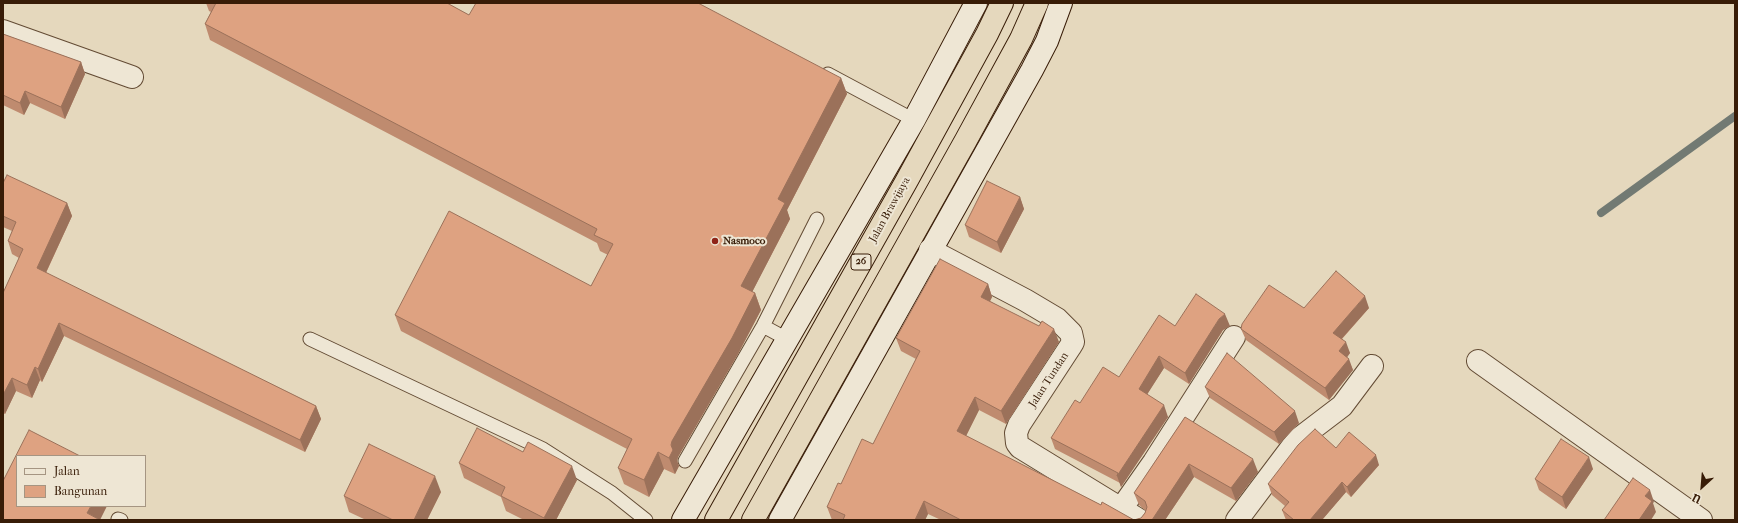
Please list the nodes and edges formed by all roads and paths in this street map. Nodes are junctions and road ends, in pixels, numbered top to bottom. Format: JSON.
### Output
{"nodes":[{"id":1,"x":976,"y":3,"type":"edge"},
{"id":2,"x":1002,"y":3,"type":"edge"},
{"id":3,"x":1037,"y":3,"type":"edge"},
{"id":4,"x":1061,"y":3,"type":"edge"},
{"id":5,"x":3,"y":31,"type":"edge"},
{"id":6,"x":814,"y":67,"type":"edge"},
{"id":7,"x":132,"y":77,"type":"dead end"},
{"id":8,"x":914,"y":120,"type":"junction"},
{"id":9,"x":817,"y":220,"type":"dead end"},
{"id":10,"x":930,"y":250,"type":"junction"},
{"id":11,"x":763,"y":326,"type":"junction"},
{"id":12,"x":1234,"y":337,"type":"dead end"},
{"id":13,"x":310,"y":339,"type":"dead end"},
{"id":14,"x":787,"y":339,"type":"junction"},
{"id":15,"x":1478,"y":361,"type":"dead end"},
{"id":16,"x":1372,"y":366,"type":"dead end"},
{"id":17,"x":686,"y":461,"type":"dead end"},
{"id":18,"x":1130,"y":515,"type":"edge"},
{"id":19,"x":646,"y":520,"type":"edge"},
{"id":20,"x":683,"y":520,"type":"edge"},
{"id":21,"x":716,"y":520,"type":"edge"},
{"id":22,"x":753,"y":520,"type":"edge"},
{"id":23,"x":780,"y":520,"type":"edge"},
{"id":24,"x":1237,"y":520,"type":"edge"},
{"id":25,"x":1701,"y":520,"type":"edge"}],
"edges":[{"from":1,"to":8,"type":"street"},
{"from":2,"to":21,"type":"highway","name":"Jalan Brawijaya","number":"26"},
{"from":3,"to":22,"type":"highway"},
{"from":4,"to":10,"type":"street"},
{"from":5,"to":7,"type":"street"},
{"from":6,"to":8,"type":"lane"},
{"from":8,"to":14,"type":"street"},
{"from":9,"to":11,"type":"lane"},
{"from":10,"to":18,"type":"street","name":"Jalan Tundan"},
{"from":10,"to":23,"type":"street"},
{"from":11,"to":14,"type":"lane"},
{"from":11,"to":17,"type":"lane"},
{"from":12,"to":18,"type":"street"},
{"from":13,"to":19,"type":"lane"},
{"from":14,"to":20,"type":"street"},
{"from":15,"to":25,"type":"street"},
{"from":16,"to":24,"type":"street"}]}
